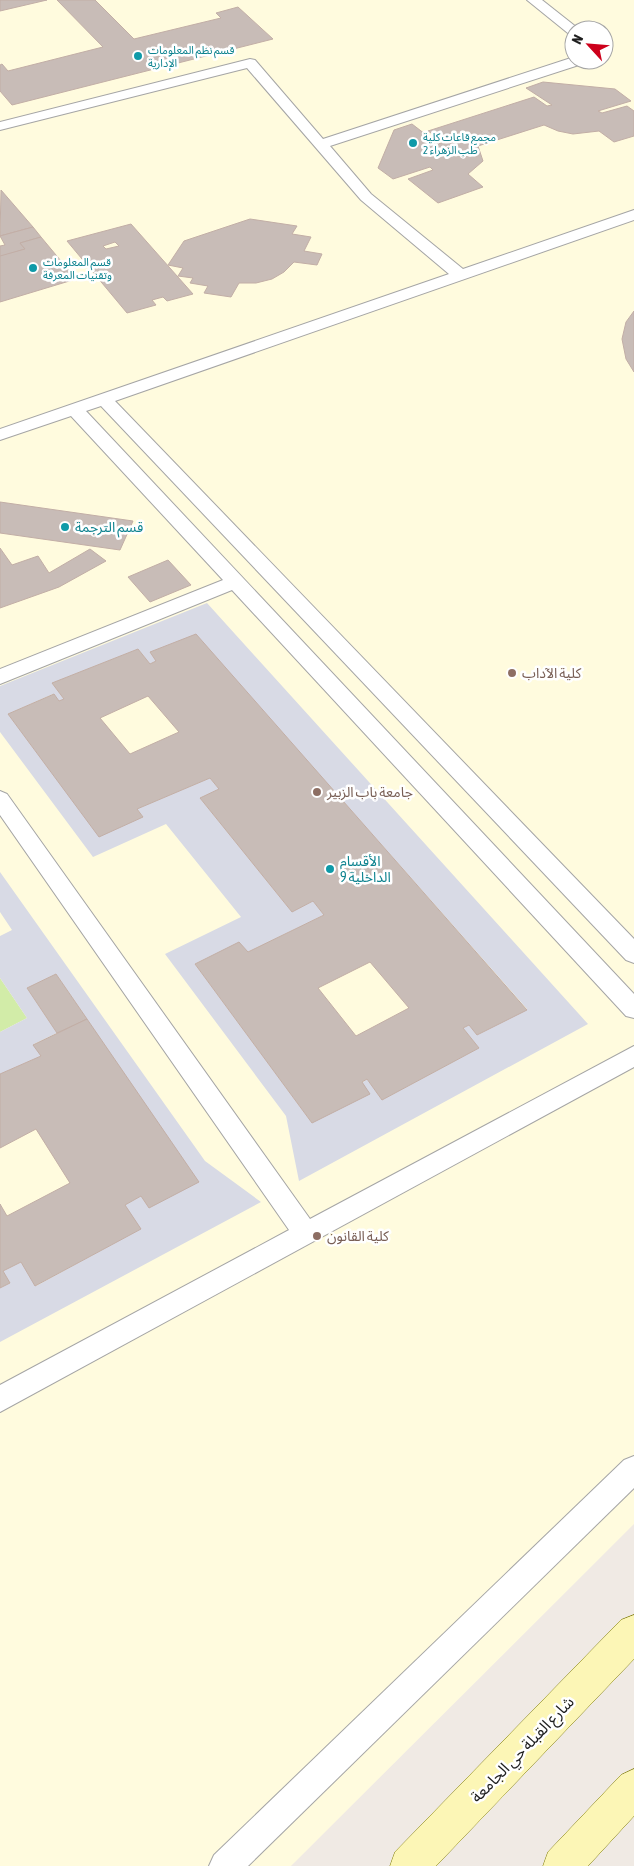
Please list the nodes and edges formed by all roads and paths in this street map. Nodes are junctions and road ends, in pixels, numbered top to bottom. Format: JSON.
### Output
{"nodes":[{"id":1,"x":534,"y":0,"type":"edge"},
{"id":2,"x":564,"y":23,"type":"edge"},
{"id":3,"x":564,"y":65,"type":"edge"},
{"id":4,"x":0,"y":126,"type":"edge"},
{"id":5,"x":321,"y":144,"type":"junction"},
{"id":6,"x":634,"y":215,"type":"edge"},
{"id":7,"x":460,"y":275,"type":"junction"},
{"id":8,"x":103,"y":398,"type":"junction"},
{"id":9,"x":74,"y":409,"type":"junction"},
{"id":10,"x":0,"y":435,"type":"edge"},
{"id":11,"x":235,"y":582,"type":"junction"},
{"id":12,"x":0,"y":677,"type":"edge"},
{"id":13,"x":0,"y":799,"type":"edge"},
{"id":14,"x":634,"y":954,"type":"edge"},
{"id":15,"x":634,"y":1009,"type":"edge"},
{"id":16,"x":634,"y":1056,"type":"edge"},
{"id":17,"x":306,"y":1234,"type":"junction"},
{"id":18,"x":0,"y":1399,"type":"edge"},
{"id":19,"x":634,"y":1469,"type":"edge"},
{"id":20,"x":634,"y":1633,"type":"edge"},
{"id":21,"x":634,"y":1788,"type":"edge"},
{"id":22,"x":225,"y":1866,"type":"edge"},
{"id":23,"x":409,"y":1866,"type":"edge"},
{"id":24,"x":562,"y":1866,"type":"edge"}],
"edges":[{"from":1,"to":2,"type":"lane"},
{"from":3,"to":5,"type":"lane"},
{"from":4,"to":5,"type":"lane"},
{"from":5,"to":7,"type":"lane"},
{"from":6,"to":7,"type":"lane"},
{"from":7,"to":8,"type":"lane"},
{"from":8,"to":9,"type":"lane"},
{"from":8,"to":14,"type":"lane"},
{"from":9,"to":10,"type":"lane"},
{"from":9,"to":11,"type":"lane"},
{"from":11,"to":12,"type":"lane"},
{"from":11,"to":15,"type":"lane"},
{"from":13,"to":17,"type":"lane"},
{"from":16,"to":17,"type":"lane"},
{"from":17,"to":18,"type":"lane"},
{"from":19,"to":22,"type":"lane"},
{"from":20,"to":23,"type":"main road","name":"شارع القبلة حي الجامعة"},
{"from":21,"to":24,"type":"main road"}]}
